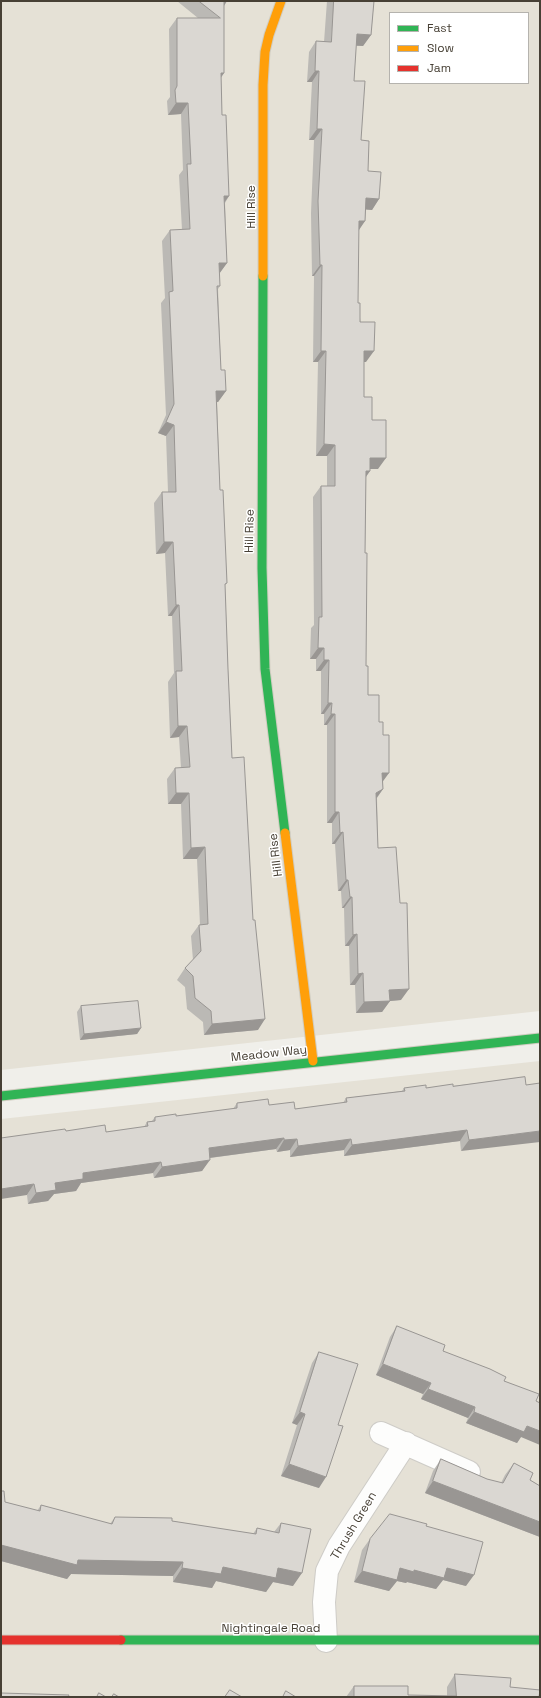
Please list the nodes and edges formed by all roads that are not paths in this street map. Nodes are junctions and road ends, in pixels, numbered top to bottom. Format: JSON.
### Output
{"nodes":[{"id":1,"x":281,"y":1,"type":"edge"},
{"id":2,"x":540,"y":1038,"type":"edge"},
{"id":3,"x":313,"y":1061,"type":"junction"},
{"id":4,"x":1,"y":1096,"type":"edge"},
{"id":5,"x":381,"y":1433,"type":"dead end"},
{"id":6,"x":406,"y":1443,"type":"junction"},
{"id":7,"x":484,"y":1480,"type":"edge"},
{"id":8,"x":1,"y":1640,"type":"edge"},
{"id":9,"x":540,"y":1640,"type":"edge"},
{"id":10,"x":326,"y":1641,"type":"junction"}],
"edges":[{"from":1,"to":3,"type":"street","name":"Hill Rise"},
{"from":2,"to":3,"type":"street","name":"Meadow Way"},
{"from":3,"to":4,"type":"street","name":"Meadow Way"},
{"from":5,"to":6,"type":"street"},
{"from":6,"to":7,"type":"street"},
{"from":6,"to":10,"type":"street","name":"Thrush Green"},
{"from":8,"to":10,"type":"street","name":"Nightingale Road"},
{"from":9,"to":10,"type":"street","name":"Nightingale Road"}]}
